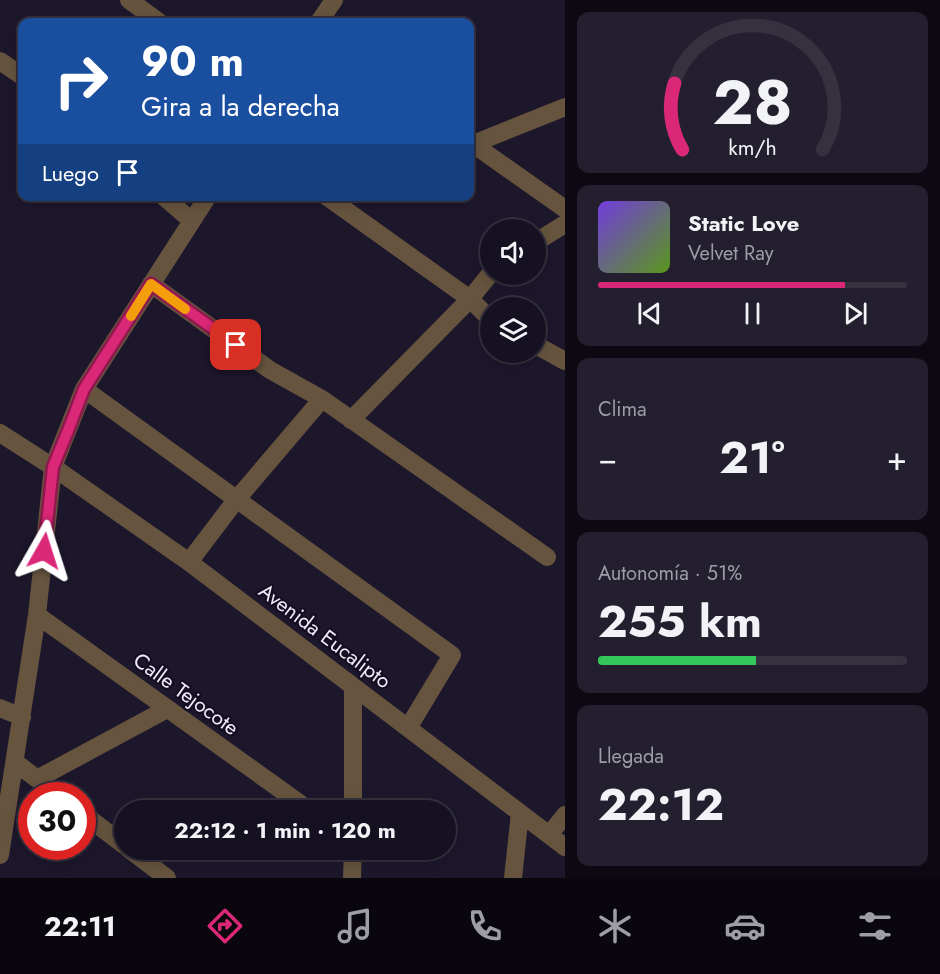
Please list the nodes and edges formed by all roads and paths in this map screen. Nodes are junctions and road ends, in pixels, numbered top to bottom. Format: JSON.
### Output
{"nodes":[{"id":1,"x":334,"y":0,"type":"edge"},
{"id":2,"x":133,"y":1,"type":"edge"},
{"id":3,"x":154,"y":18,"type":"edge"},
{"id":4,"x":322,"y":18,"type":"edge"},
{"id":5,"x":0,"y":61,"type":"edge"},
{"id":6,"x":18,"y":73,"type":"edge"},
{"id":7,"x":565,"y":107,"type":"edge"},
{"id":8,"x":474,"y":142,"type":"edge"},
{"id":9,"x":474,"y":145,"type":"edge"},
{"id":10,"x":169,"y":201,"type":"edge"},
{"id":11,"x":205,"y":201,"type":"edge"},
{"id":12,"x":333,"y":201,"type":"edge"},
{"id":13,"x":565,"y":209,"type":"edge"},
{"id":14,"x":192,"y":221,"type":"junction"},
{"id":15,"x":565,"y":224,"type":"edge"},
{"id":16,"x":546,"y":236,"type":"edge"},
{"id":17,"x":151,"y":284,"type":"junction"},
{"id":18,"x":481,"y":285,"type":"edge"},
{"id":19,"x":470,"y":299,"type":"junction"},
{"id":20,"x":480,"y":308,"type":"edge"},
{"id":21,"x":546,"y":351,"type":"edge"},
{"id":22,"x":565,"y":361,"type":"edge"},
{"id":23,"x":84,"y":389,"type":"junction"},
{"id":24,"x":322,"y":399,"type":"junction"},
{"id":25,"x":351,"y":420,"type":"junction"},
{"id":26,"x":0,"y":433,"type":"edge"},
{"id":27,"x":53,"y":467,"type":"junction"},
{"id":28,"x":236,"y":500,"type":"junction"},
{"id":29,"x":547,"y":557,"type":"dead end"},
{"id":30,"x":189,"y":562,"type":"junction"},
{"id":31,"x":37,"y":615,"type":"junction"},
{"id":32,"x":353,"y":687,"type":"junction"},
{"id":33,"x":0,"y":708,"type":"edge"},
{"id":34,"x":167,"y":709,"type":"junction"},
{"id":35,"x":22,"y":717,"type":"junction"},
{"id":36,"x":408,"y":728,"type":"junction"},
{"id":37,"x":15,"y":762,"type":"junction"},
{"id":38,"x":38,"y":779,"type":"junction"},
{"id":39,"x":42,"y":782,"type":"edge"},
{"id":40,"x":295,"y":800,"type":"edge"},
{"id":41,"x":353,"y":800,"type":"edge"},
{"id":42,"x":520,"y":813,"type":"junction"},
{"id":43,"x":565,"y":815,"type":"edge"},
{"id":44,"x":96,"y":824,"type":"edge"},
{"id":45,"x":549,"y":835,"type":"junction"},
{"id":46,"x":114,"y":837,"type":"edge"},
{"id":47,"x":565,"y":847,"type":"edge"},
{"id":48,"x":0,"y":855,"type":"edge"},
{"id":49,"x":144,"y":860,"type":"edge"},
{"id":50,"x":353,"y":860,"type":"edge"},
{"id":51,"x":168,"y":878,"type":"edge"},
{"id":52,"x":352,"y":878,"type":"edge"},
{"id":53,"x":513,"y":878,"type":"edge"}],
"edges":[{"from":1,"to":4,"type":"street"},
{"from":2,"to":3,"type":"street"},
{"from":5,"to":6,"type":"street"},
{"from":7,"to":8,"type":"street"},
{"from":9,"to":13,"type":"street"},
{"from":10,"to":14,"type":"street"},
{"from":11,"to":14,"type":"street"},
{"from":12,"to":19,"type":"street"},
{"from":14,"to":17,"type":"street"},
{"from":15,"to":16,"type":"street"},
{"from":17,"to":23,"type":"street"},
{"from":17,"to":24,"type":"street"},
{"from":18,"to":19,"type":"street"},
{"from":19,"to":20,"type":"street"},
{"from":19,"to":25,"type":"street"},
{"from":21,"to":22,"type":"street"},
{"from":23,"to":27,"type":"street"},
{"from":23,"to":28,"type":"street"},
{"from":24,"to":25,"type":"street"},
{"from":24,"to":28,"type":"street"},
{"from":25,"to":29,"type":"street"},
{"from":26,"to":27,"type":"street","name":"Avenida Eucalipto"},
{"from":27,"to":30,"type":"street","name":"Avenida Eucalipto"},
{"from":27,"to":31,"type":"street"},
{"from":28,"to":30,"type":"street"},
{"from":28,"to":36,"type":"street"},
{"from":30,"to":32,"type":"street","name":"Avenida Eucalipto"},
{"from":31,"to":34,"type":"street","name":"Calle Tejocote"},
{"from":31,"to":35,"type":"street"},
{"from":32,"to":36,"type":"street","name":"Avenida Eucalipto"},
{"from":32,"to":41,"type":"street"},
{"from":33,"to":35,"type":"street"},
{"from":34,"to":38,"type":"street"},
{"from":34,"to":40,"type":"street","name":"Calle Tejocote"},
{"from":35,"to":37,"type":"street"},
{"from":36,"to":42,"type":"street","name":"Avenida Eucalipto"},
{"from":37,"to":38,"type":"street"},
{"from":37,"to":48,"type":"street"},
{"from":38,"to":39,"type":"street"},
{"from":42,"to":45,"type":"street","name":"Avenida Eucalipto"},
{"from":42,"to":53,"type":"street"},
{"from":43,"to":45,"type":"street"},
{"from":44,"to":46,"type":"street"},
{"from":45,"to":47,"type":"street","name":"Avenida Eucalipto"},
{"from":49,"to":51,"type":"street"},
{"from":50,"to":52,"type":"street"}]}
